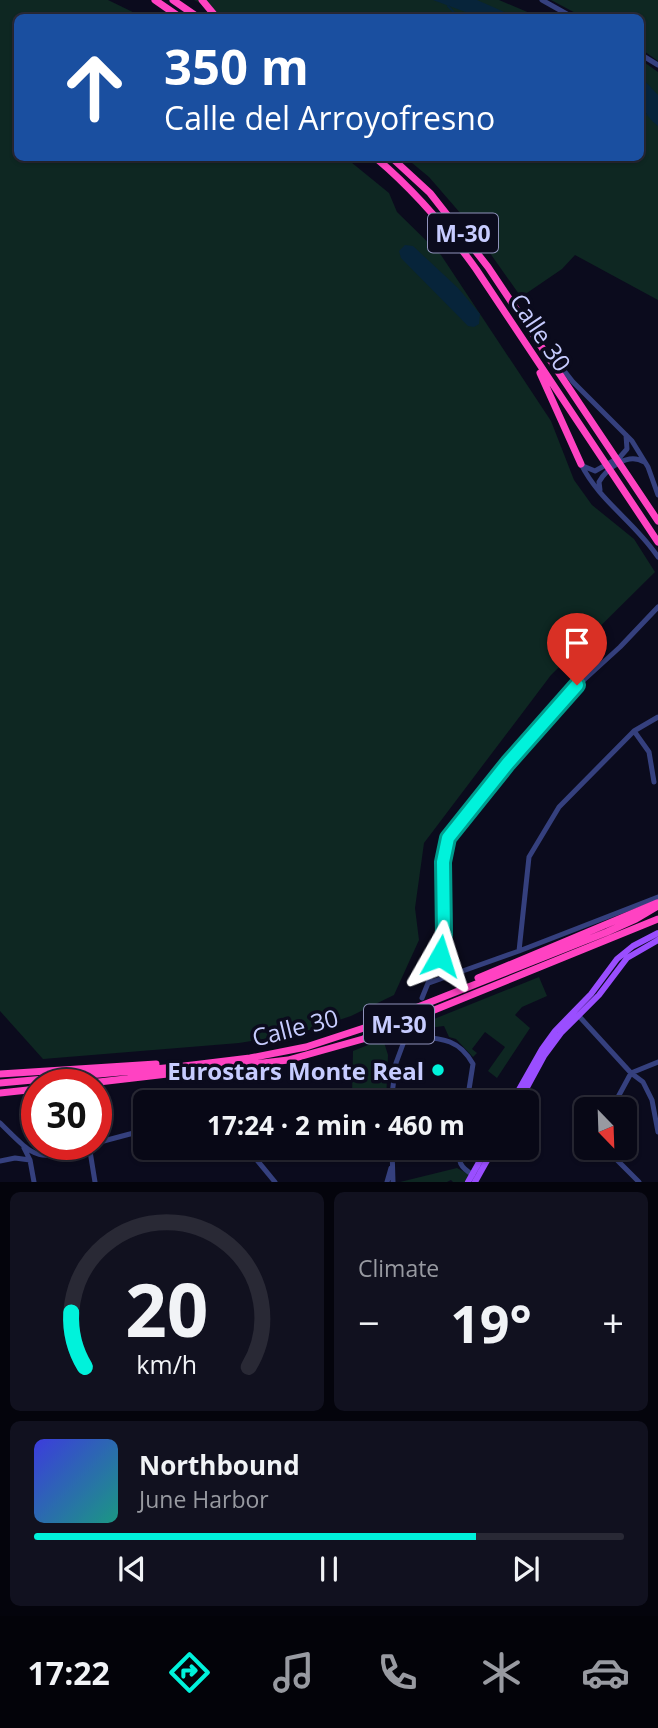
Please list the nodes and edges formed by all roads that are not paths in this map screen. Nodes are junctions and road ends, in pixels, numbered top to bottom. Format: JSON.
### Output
{"nodes":[{"id":1,"x":155,"y":0,"type":"edge"},
{"id":2,"x":173,"y":0,"type":"edge"},
{"id":3,"x":202,"y":0,"type":"edge"},
{"id":4,"x":542,"y":0,"type":"edge"},
{"id":5,"x":175,"y":14,"type":"edge"},
{"id":6,"x":193,"y":14,"type":"edge"},
{"id":7,"x":214,"y":14,"type":"edge"},
{"id":8,"x":567,"y":14,"type":"edge"},
{"id":9,"x":379,"y":161,"type":"edge"},
{"id":10,"x":395,"y":161,"type":"edge"},
{"id":11,"x":513,"y":323,"type":"junction"},
{"id":12,"x":540,"y":344,"type":"junction"},
{"id":13,"x":554,"y":358,"type":"joint"},
{"id":14,"x":625,"y":434,"type":"junction"},
{"id":15,"x":625,"y":456,"type":"junction"},
{"id":16,"x":581,"y":464,"type":"junction"},
{"id":17,"x":648,"y":467,"type":"junction"},
{"id":18,"x":658,"y":495,"type":"edge"},
{"id":19,"x":606,"y":500,"type":"junction"},
{"id":20,"x":658,"y":521,"type":"edge"},
{"id":21,"x":658,"y":541,"type":"edge"},
{"id":22,"x":658,"y":557,"type":"edge"},
{"id":23,"x":658,"y":607,"type":"edge"},
{"id":24,"x":658,"y":717,"type":"edge"},
{"id":25,"x":634,"y":731,"type":"junction"},
{"id":26,"x":654,"y":782,"type":"dead end"},
{"id":27,"x":658,"y":897,"type":"edge"},
{"id":28,"x":658,"y":904,"type":"edge"},
{"id":29,"x":655,"y":921,"type":"edge"},
{"id":30,"x":658,"y":933,"type":"edge"},
{"id":31,"x":658,"y":940,"type":"edge"},
{"id":32,"x":519,"y":951,"type":"junction"},
{"id":33,"x":432,"y":975,"type":"junction"},
{"id":34,"x":441,"y":978,"type":"junction"},
{"id":35,"x":428,"y":984,"type":"junction"},
{"id":36,"x":421,"y":1002,"type":"junction"},
{"id":37,"x":578,"y":1015,"type":"junction"},
{"id":38,"x":212,"y":1062,"type":"junction"},
{"id":39,"x":658,"y":1062,"type":"edge"},
{"id":40,"x":631,"y":1073,"type":"junction"},
{"id":41,"x":0,"y":1074,"type":"edge"},
{"id":42,"x":112,"y":1081,"type":"edge"},
{"id":43,"x":0,"y":1083,"type":"edge"},
{"id":44,"x":393,"y":1090,"type":"edge"},
{"id":45,"x":469,"y":1090,"type":"edge"},
{"id":46,"x":519,"y":1090,"type":"edge"},
{"id":47,"x":526,"y":1090,"type":"edge"},
{"id":48,"x":21,"y":1091,"type":"edge"},
{"id":49,"x":0,"y":1093,"type":"edge"},
{"id":50,"x":618,"y":1097,"type":"edge"},
{"id":51,"x":0,"y":1123,"type":"edge"},
{"id":52,"x":658,"y":1132,"type":"edge"},
{"id":53,"x":133,"y":1133,"type":"edge"},
{"id":54,"x":112,"y":1139,"type":"edge"},
{"id":55,"x":21,"y":1144,"type":"edge"},
{"id":56,"x":21,"y":1148,"type":"edge"},
{"id":57,"x":15,"y":1158,"type":"junction"},
{"id":58,"x":21,"y":1159,"type":"edge"},
{"id":59,"x":30,"y":1160,"type":"edge"},
{"id":60,"x":91,"y":1160,"type":"edge"},
{"id":61,"x":257,"y":1160,"type":"edge"},
{"id":62,"x":460,"y":1160,"type":"edge"},
{"id":63,"x":482,"y":1160,"type":"edge"},
{"id":64,"x":486,"y":1160,"type":"edge"},
{"id":65,"x":617,"y":1160,"type":"edge"},
{"id":66,"x":0,"y":1161,"type":"edge"},
{"id":67,"x":392,"y":1162,"type":"joint"},
{"id":68,"x":474,"y":1178,"type":"edge"},
{"id":69,"x":34,"y":1182,"type":"edge"},
{"id":70,"x":95,"y":1182,"type":"edge"},
{"id":71,"x":275,"y":1182,"type":"edge"},
{"id":72,"x":387,"y":1182,"type":"edge"},
{"id":73,"x":393,"y":1182,"type":"edge"},
{"id":74,"x":468,"y":1182,"type":"edge"},
{"id":75,"x":639,"y":1182,"type":"edge"}],
"edges":[{"from":1,"to":5,"type":"highway"},
{"from":2,"to":6,"type":"highway"},
{"from":3,"to":7,"type":"highway"},
{"from":4,"to":8,"type":"street"},
{"from":9,"to":11,"type":"highway","name":"Calle 30","number":"M-30"},
{"from":10,"to":12,"type":"highway","name":"Calle 30","number":"M-30"},
{"from":11,"to":16,"type":"highway"},
{"from":11,"to":21,"type":"highway","name":"Calle 30","number":"M-30"},
{"from":12,"to":13,"type":"highway"},
{"from":12,"to":20,"type":"highway","name":"Calle 30","number":"M-30"},
{"from":13,"to":14,"type":"street"},
{"from":14,"to":15,"type":"street"},
{"from":14,"to":17,"type":"street"},
{"from":15,"to":16,"type":"street"},
{"from":15,"to":17,"type":"street"},
{"from":15,"to":19,"type":"street"},
{"from":16,"to":19,"type":"street"},
{"from":17,"to":18,"type":"street"},
{"from":19,"to":22,"type":"street"},
{"from":23,"to":33,"type":"street"},
{"from":24,"to":25,"type":"street"},
{"from":25,"to":26,"type":"street"},
{"from":25,"to":32,"type":"street"},
{"from":27,"to":32,"type":"street"},
{"from":28,"to":36,"type":"highway"},
{"from":28,"to":36,"type":"highway","name":"Calle 30","number":"M-30"},
{"from":29,"to":42,"type":"highway","name":"Calle 30","number":"M-30"},
{"from":30,"to":46,"type":"main road"},
{"from":31,"to":37,"type":"main road"},
{"from":32,"to":34,"type":"street"},
{"from":33,"to":34,"type":"street"},
{"from":33,"to":35,"type":"street"},
{"from":34,"to":35,"type":"street"},
{"from":35,"to":36,"type":"street"},
{"from":36,"to":38,"type":"highway","name":"Calle 30","number":"M-30"},
{"from":37,"to":40,"type":"street"},
{"from":37,"to":47,"type":"main road"},
{"from":38,"to":41,"type":"highway"},
{"from":38,"to":43,"type":"highway","name":"Calle 30","number":"M-30"},
{"from":39,"to":40,"type":"street"},
{"from":40,"to":50,"type":"street"},
{"from":40,"to":52,"type":"street"},
{"from":44,"to":45,"type":"street"},
{"from":48,"to":49,"type":"highway"},
{"from":51,"to":55,"type":"street"},
{"from":53,"to":54,"type":"street"},
{"from":56,"to":57,"type":"street"},
{"from":57,"to":58,"type":"street"},
{"from":57,"to":66,"type":"street"},
{"from":59,"to":69,"type":"street"},
{"from":60,"to":70,"type":"street"},
{"from":61,"to":71,"type":"street"},
{"from":62,"to":68,"type":"street"},
{"from":63,"to":68,"type":"main road"},
{"from":64,"to":68,"type":"main road"},
{"from":65,"to":75,"type":"street"},
{"from":67,"to":72,"type":"street"},
{"from":67,"to":73,"type":"street"},
{"from":68,"to":74,"type":"main road"}]}
